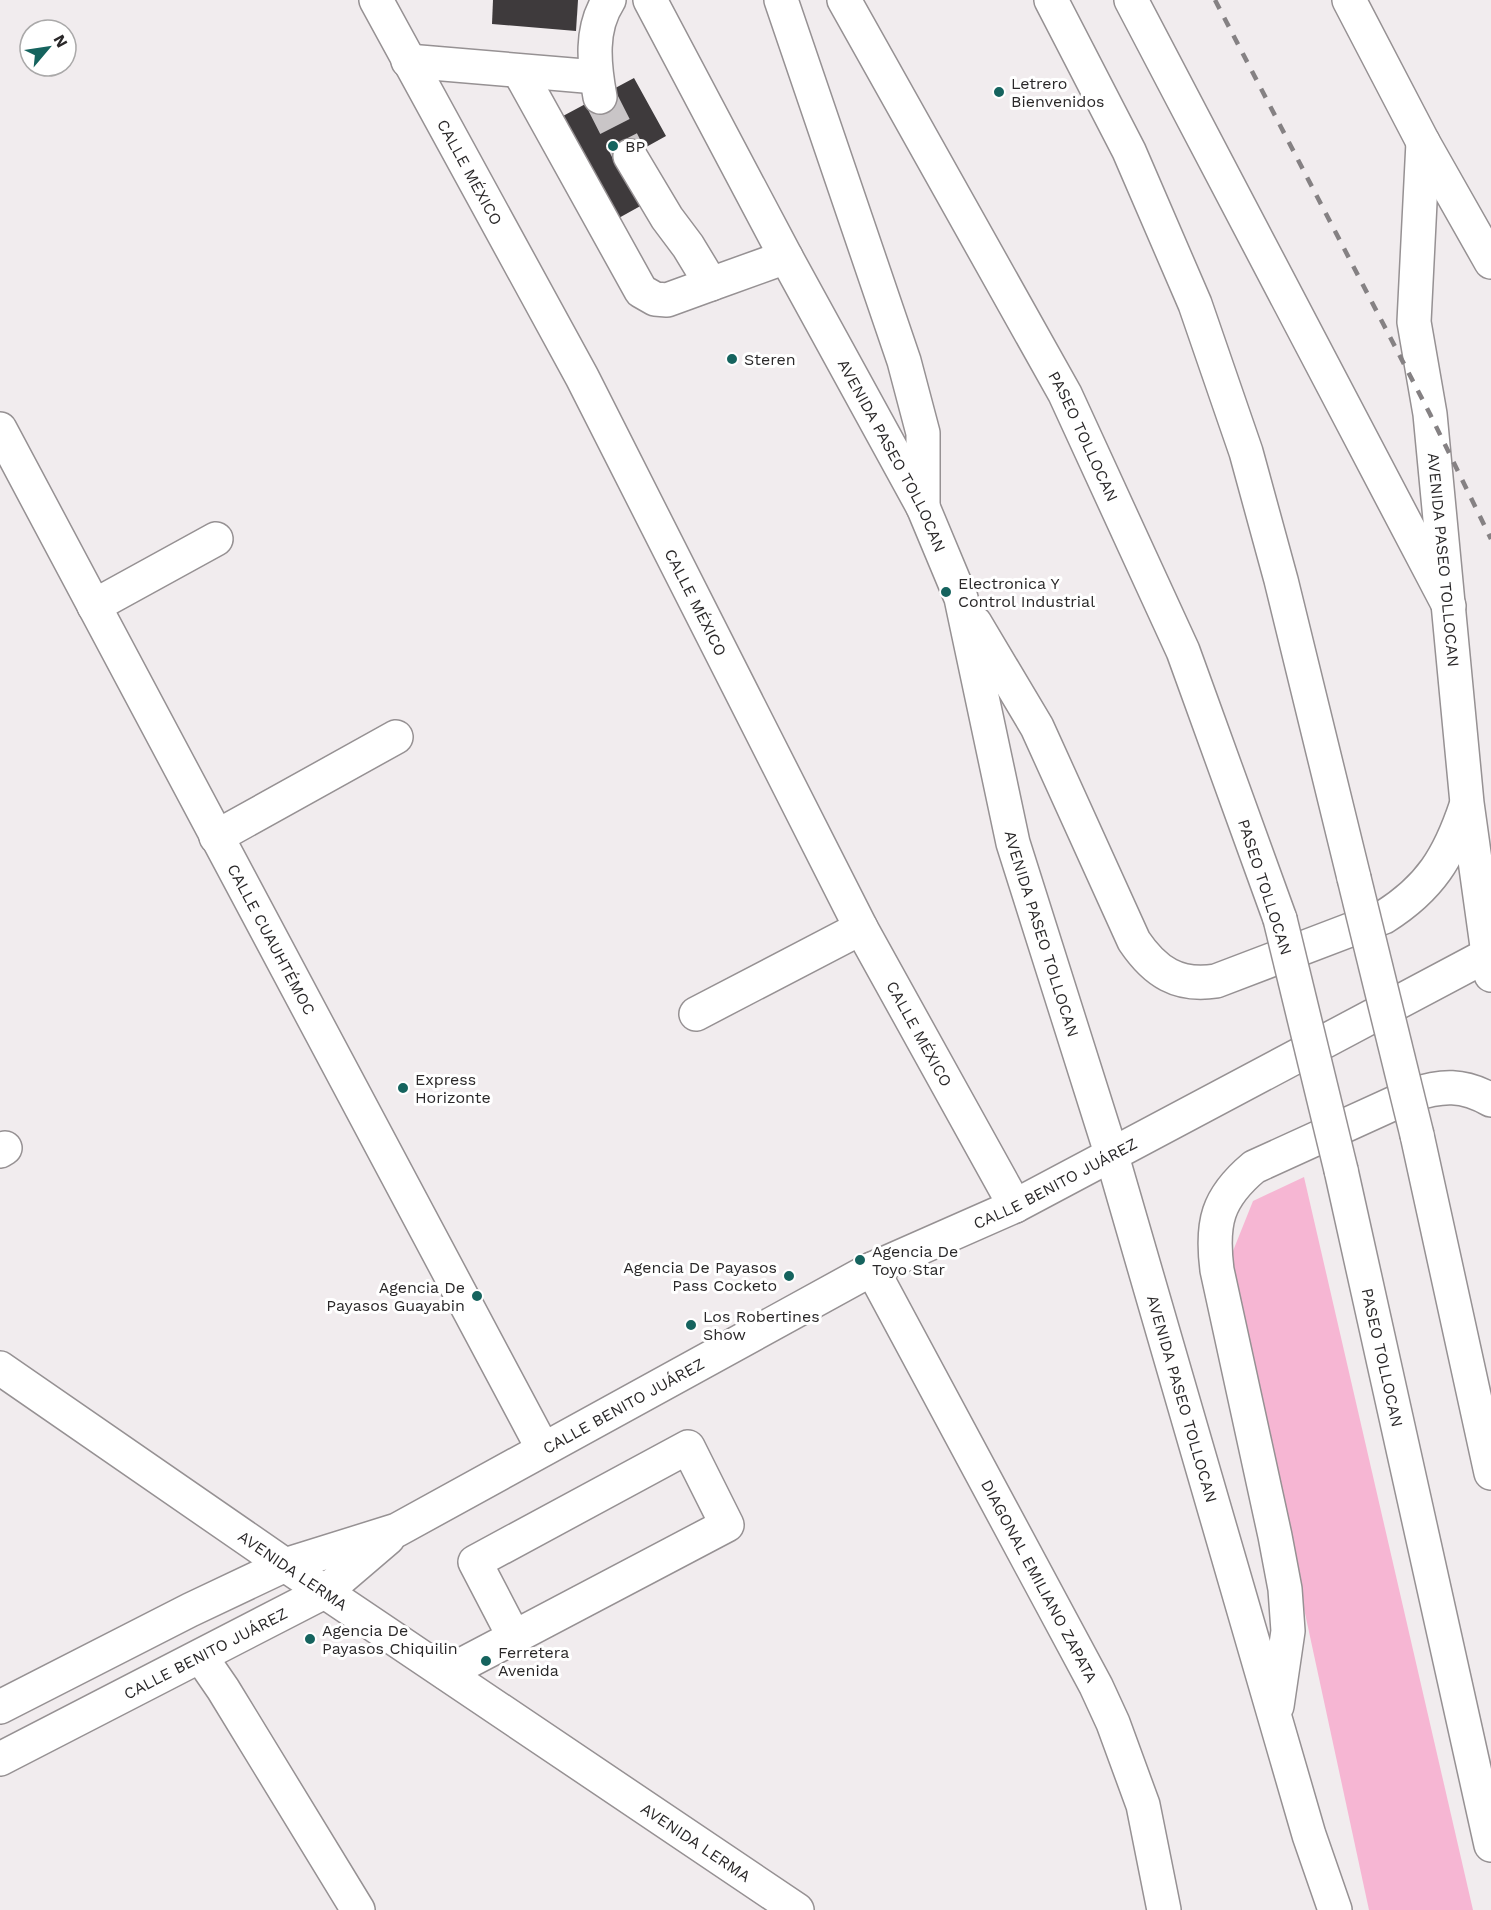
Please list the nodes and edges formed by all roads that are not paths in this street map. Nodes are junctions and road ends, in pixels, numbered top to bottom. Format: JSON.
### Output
{"nodes":[{"id":1,"x":376,"y":0,"type":"edge"},
{"id":2,"x":609,"y":0,"type":"edge"},
{"id":3,"x":650,"y":0,"type":"edge"},
{"id":4,"x":781,"y":0,"type":"edge"},
{"id":5,"x":844,"y":0,"type":"edge"},
{"id":6,"x":1051,"y":0,"type":"edge"},
{"id":7,"x":1131,"y":0,"type":"edge"},
{"id":8,"x":1349,"y":0,"type":"edge"},
{"id":9,"x":408,"y":61,"type":"junction"},
{"id":10,"x":519,"y":71,"type":"junction"},
{"id":11,"x":1422,"y":142,"type":"junction"},
{"id":12,"x":630,"y":156,"type":"tunnel mouth"},
{"id":13,"x":1489,"y":253,"type":"edge"},
{"id":14,"x":786,"y":257,"type":"junction"},
{"id":15,"x":711,"y":284,"type":"junction"},
{"id":16,"x":2,"y":437,"type":"edge"},
{"id":17,"x":923,"y":507,"type":"junction"},
{"id":18,"x":216,"y":539,"type":"dead end"},
{"id":19,"x":961,"y":598,"type":"junction"},
{"id":20,"x":94,"y":606,"type":"junction"},
{"id":21,"x":1449,"y":606,"type":"junction"},
{"id":22,"x":396,"y":737,"type":"dead end"},
{"id":23,"x":1467,"y":803,"type":"junction"},
{"id":24,"x":216,"y":837,"type":"junction"},
{"id":25,"x":861,"y":928,"type":"junction"},
{"id":26,"x":1490,"y":962,"type":"edge"},
{"id":27,"x":696,"y":1014,"type":"dead end"},
{"id":28,"x":1491,"y":1100,"type":"edge"},
{"id":29,"x":1112,"y":1156,"type":"junction"},
{"id":30,"x":1015,"y":1206,"type":"junction"},
{"id":31,"x":872,"y":1269,"type":"junction"},
{"id":32,"x":0,"y":1368,"type":"edge"},
{"id":33,"x":543,"y":1449,"type":"junction"},
{"id":34,"x":1491,"y":1473,"type":"edge"},
{"id":35,"x":397,"y":1530,"type":"junction"},
{"id":36,"x":285,"y":1565,"type":"junction"},
{"id":37,"x":327,"y":1592,"type":"junction"},
{"id":38,"x":514,"y":1637,"type":"junction"},
{"id":39,"x":201,"y":1657,"type":"junction"},
{"id":40,"x":446,"y":1673,"type":"junction"},
{"id":41,"x":0,"y":1707,"type":"edge"},
{"id":42,"x":1276,"y":1718,"type":"junction"},
{"id":43,"x":0,"y":1759,"type":"edge"},
{"id":44,"x":1491,"y":1845,"type":"edge"},
{"id":45,"x":358,"y":1910,"type":"edge"},
{"id":46,"x":797,"y":1910,"type":"edge"},
{"id":47,"x":1164,"y":1910,"type":"edge"},
{"id":48,"x":1335,"y":1910,"type":"edge"}],
"edges":[{"from":1,"to":9,"type":"main road","name":"CALLE MÉXICO"},
{"from":2,"to":10,"type":"main road"},
{"from":3,"to":14,"type":"main road","name":"AVENIDA PASEO TOLLOCAN"},
{"from":4,"to":17,"type":"main road"},
{"from":5,"to":44,"type":"main road","name":"PASEO TOLLOCAN","bridge":true},
{"from":6,"to":34,"type":"main road","bridge":true},
{"from":7,"to":21,"type":"main road"},
{"from":8,"to":11,"type":"main road","name":"AVENIDA PASEO TOLLOCAN"},
{"from":9,"to":10,"type":"main road"},
{"from":9,"to":25,"type":"main road","name":"CALLE MÉXICO"},
{"from":10,"to":15,"type":"main road"},
{"from":11,"to":13,"type":"main road","name":"AVENIDA PASEO TOLLOCAN"},
{"from":11,"to":21,"type":"main road","name":"AVENIDA PASEO TOLLOCAN"},
{"from":12,"to":15,"type":"main road"},
{"from":14,"to":15,"type":"main road"},
{"from":14,"to":17,"type":"main road","name":"AVENIDA PASEO TOLLOCAN"},
{"from":16,"to":20,"type":"main road","name":"CALLE CUAUHTÉMOC"},
{"from":17,"to":19,"type":"main road","name":"AVENIDA PASEO TOLLOCAN"},
{"from":18,"to":20,"type":"main road"},
{"from":19,"to":23,"type":"main road"},
{"from":19,"to":29,"type":"main road","name":"AVENIDA PASEO TOLLOCAN"},
{"from":20,"to":24,"type":"main road","name":"CALLE CUAUHTÉMOC"},
{"from":21,"to":23,"type":"main road","name":"AVENIDA PASEO TOLLOCAN"},
{"from":22,"to":24,"type":"main road"},
{"from":23,"to":26,"type":"main road","name":"AVENIDA PASEO TOLLOCAN"},
{"from":24,"to":33,"type":"main road","name":"CALLE CUAUHTÉMOC"},
{"from":25,"to":27,"type":"main road"},
{"from":25,"to":30,"type":"main road","name":"CALLE MÉXICO"},
{"from":26,"to":29,"type":"main road","name":"CALLE BENITO JUÁREZ"},
{"from":28,"to":42,"type":"main road"},
{"from":29,"to":30,"type":"main road","name":"CALLE BENITO JUÁREZ"},
{"from":29,"to":42,"type":"main road","name":"AVENIDA PASEO TOLLOCAN"},
{"from":30,"to":31,"type":"main road","name":"CALLE BENITO JUÁREZ"},
{"from":31,"to":33,"type":"main road","name":"CALLE BENITO JUÁREZ"},
{"from":31,"to":47,"type":"main road","name":"DIAGONAL EMILIANO ZAPATA"},
{"from":32,"to":36,"type":"main road","name":"AVENIDA LERMA"},
{"from":33,"to":35,"type":"main road","name":"CALLE BENITO JUÁREZ"},
{"from":35,"to":36,"type":"main road","name":"CALLE BENITO JUÁREZ"},
{"from":35,"to":37,"type":"main road","name":"CALLE BENITO JUÁREZ"},
{"from":36,"to":37,"type":"main road","name":"AVENIDA LERMA"},
{"from":36,"to":41,"type":"main road","name":"CALLE BENITO JUÁREZ"},
{"from":37,"to":39,"type":"main road","name":"CALLE BENITO JUÁREZ"},
{"from":37,"to":40,"type":"main road","name":"AVENIDA LERMA"},
{"from":38,"to":38,"type":"main road"},
{"from":38,"to":40,"type":"main road"},
{"from":39,"to":43,"type":"main road","name":"CALLE BENITO JUÁREZ"},
{"from":39,"to":45,"type":"main road"},
{"from":40,"to":46,"type":"main road","name":"AVENIDA LERMA"},
{"from":42,"to":48,"type":"main road","name":"AVENIDA PASEO TOLLOCAN"}]}
